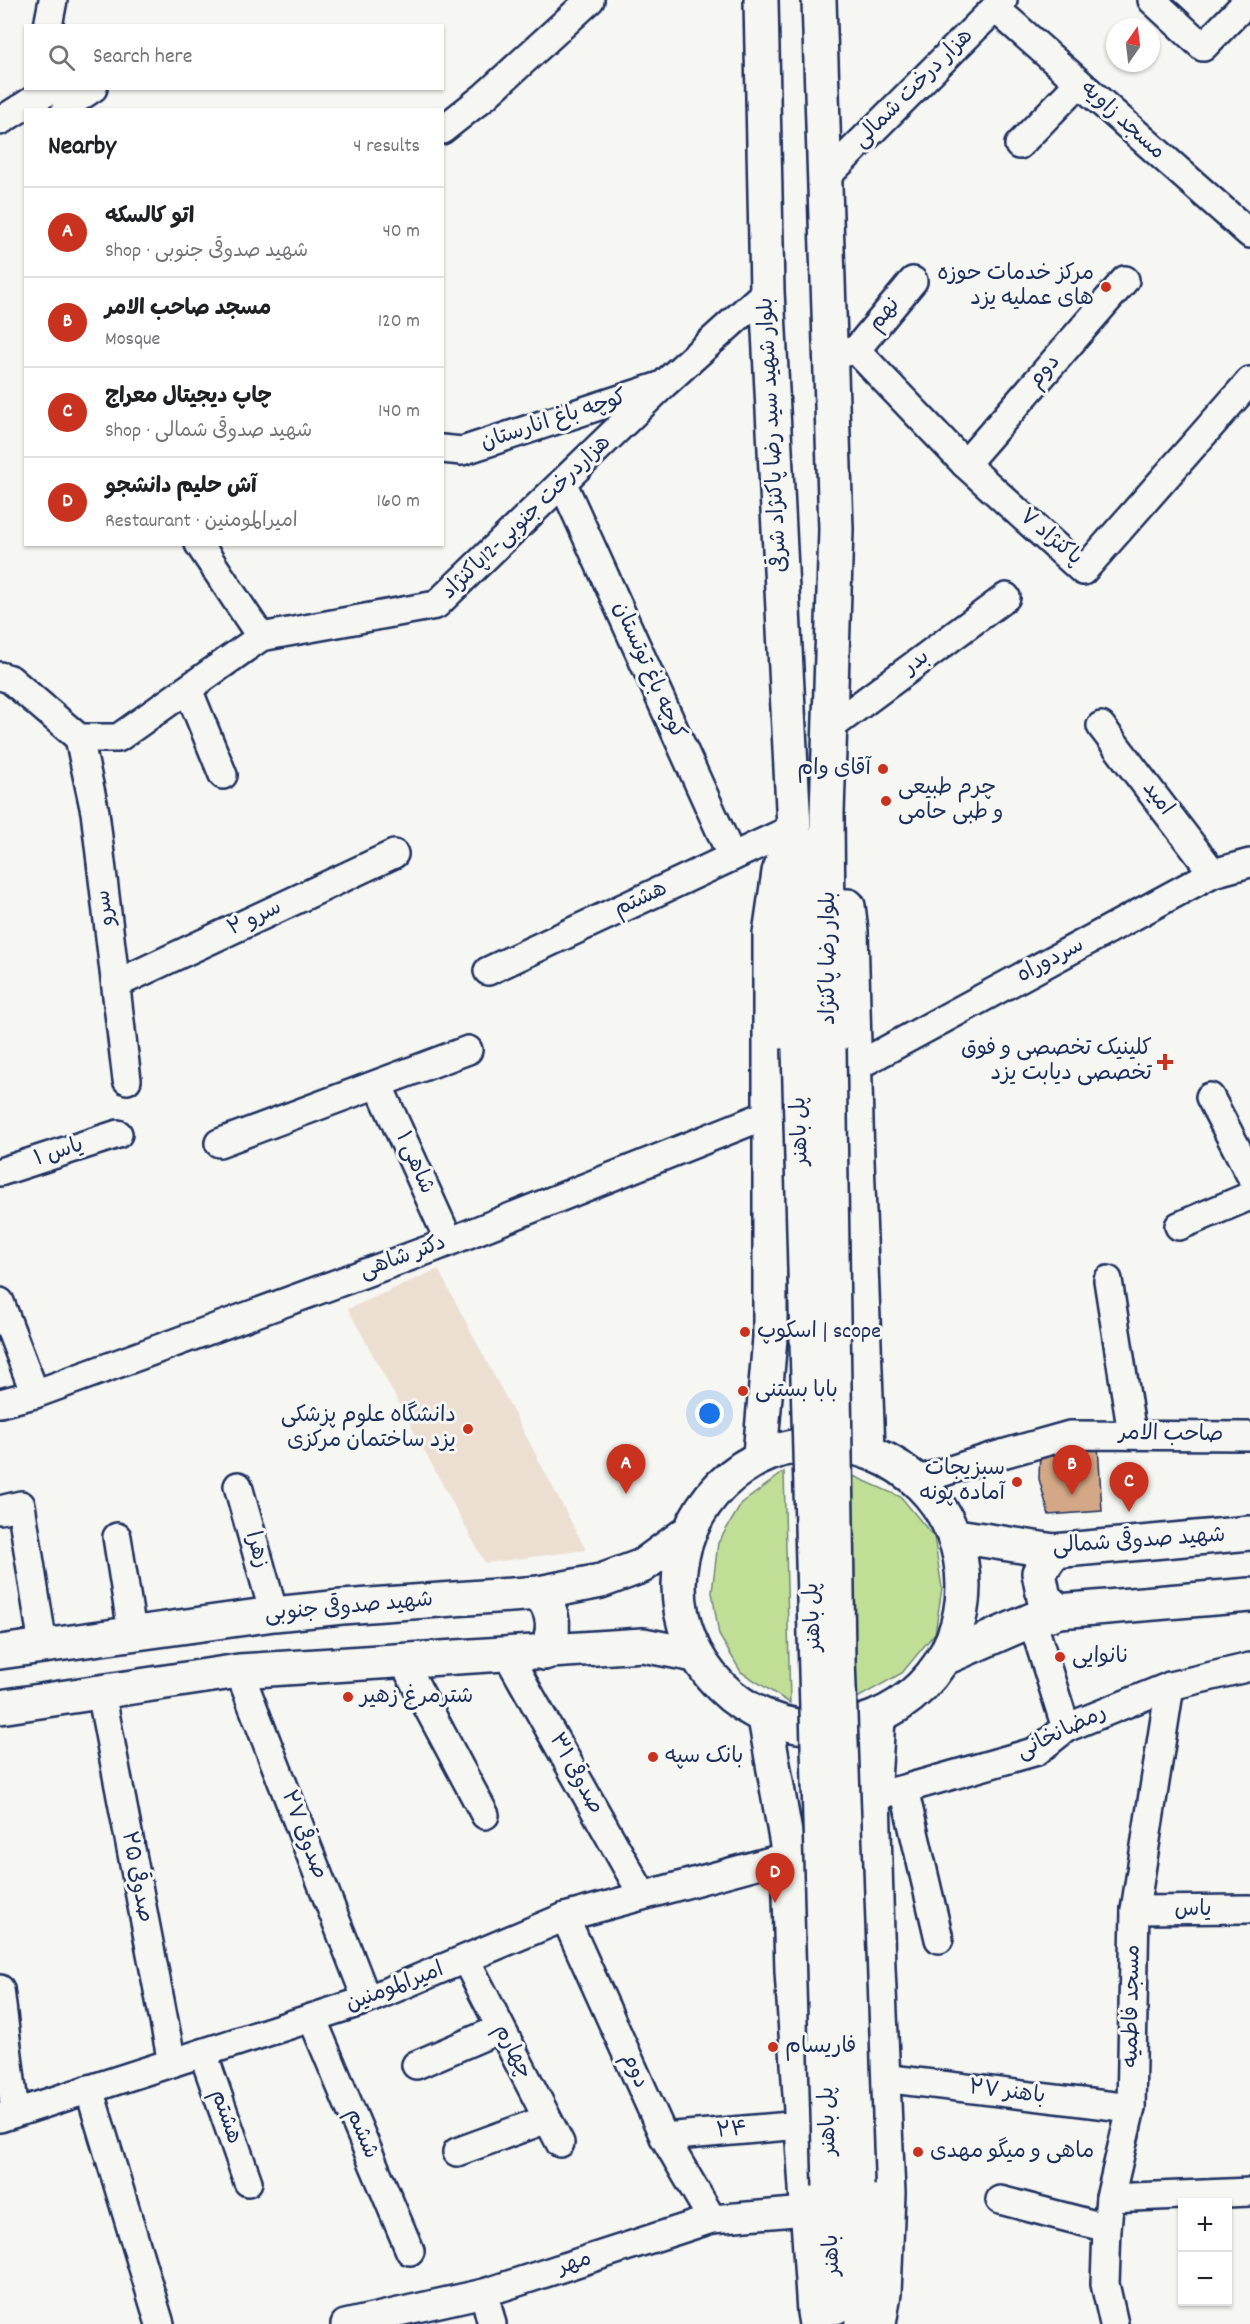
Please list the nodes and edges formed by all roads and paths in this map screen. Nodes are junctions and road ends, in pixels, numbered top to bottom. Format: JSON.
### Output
{"nodes":[{"id":1,"x":53,"y":0,"type":"edge"},
{"id":2,"x":590,"y":0,"type":"edge"},
{"id":3,"x":761,"y":0,"type":"edge"},
{"id":4,"x":819,"y":0,"type":"edge"},
{"id":5,"x":1152,"y":0,"type":"edge"},
{"id":6,"x":999,"y":4,"type":"edge"},
{"id":7,"x":1242,"y":8,"type":"dead end"},
{"id":8,"x":48,"y":24,"type":"edge"},
{"id":9,"x":1079,"y":83,"type":"junction"},
{"id":10,"x":87,"y":90,"type":"edge"},
{"id":11,"x":61,"y":98,"type":"edge"},
{"id":12,"x":34,"y":108,"type":"edge"},
{"id":13,"x":24,"y":112,"type":"edge"},
{"id":14,"x":0,"y":121,"type":"edge"},
{"id":15,"x":444,"y":128,"type":"edge"},
{"id":16,"x":1019,"y":145,"type":"dead end"},
{"id":17,"x":825,"y":179,"type":"junction"},
{"id":18,"x":1250,"y":234,"type":"edge"},
{"id":19,"x":914,"y":280,"type":"dead end"},
{"id":20,"x":1125,"y":280,"type":"dead end"},
{"id":21,"x":767,"y":291,"type":"junction"},
{"id":22,"x":844,"y":353,"type":"junction"},
{"id":23,"x":1250,"y":381,"type":"edge"},
{"id":24,"x":664,"y":384,"type":"junction"},
{"id":25,"x":444,"y":449,"type":"edge"},
{"id":26,"x":965,"y":464,"type":"junction"},
{"id":27,"x":563,"y":484,"type":"junction"},
{"id":28,"x":200,"y":546,"type":"edge"},
{"id":29,"x":1006,"y":597,"type":"dead end"},
{"id":30,"x":261,"y":638,"type":"junction"},
{"id":31,"x":0,"y":675,"type":"edge"},
{"id":32,"x":188,"y":689,"type":"junction"},
{"id":33,"x":1101,"y":726,"type":"dead end"},
{"id":34,"x":828,"y":729,"type":"junction"},
{"id":35,"x":80,"y":738,"type":"junction"},
{"id":36,"x":223,"y":775,"type":"dead end"},
{"id":37,"x":827,"y":813,"type":"junction"},
{"id":38,"x":794,"y":828,"type":"junction"},
{"id":39,"x":394,"y":854,"type":"dead end"},
{"id":40,"x":732,"y":857,"type":"junction"},
{"id":41,"x":1250,"y":863,"type":"edge"},
{"id":42,"x":814,"y":868,"type":"junction"},
{"id":43,"x":1213,"y":873,"type":"junction"},
{"id":44,"x":488,"y":971,"type":"dead end"},
{"id":45,"x":116,"y":984,"type":"junction"},
{"id":46,"x":468,"y":1050,"type":"dead end"},
{"id":47,"x":827,"y":1054,"type":"junction"},
{"id":48,"x":127,"y":1080,"type":"dead end"},
{"id":49,"x":378,"y":1084,"type":"junction"},
{"id":50,"x":1210,"y":1097,"type":"dead end"},
{"id":51,"x":769,"y":1114,"type":"junction"},
{"id":52,"x":118,"y":1134,"type":"dead end"},
{"id":53,"x":219,"y":1143,"type":"dead end"},
{"id":54,"x":0,"y":1172,"type":"edge"},
{"id":55,"x":1250,"y":1174,"type":"edge"},
{"id":56,"x":1250,"y":1196,"type":"edge"},
{"id":57,"x":1179,"y":1226,"type":"dead end"},
{"id":58,"x":449,"y":1241,"type":"junction"},
{"id":59,"x":1108,"y":1280,"type":"dead end"},
{"id":60,"x":0,"y":1302,"type":"edge"},
{"id":61,"x":770,"y":1338,"type":"junction"},
{"id":62,"x":863,"y":1340,"type":"junction"},
{"id":63,"x":35,"y":1394,"type":"junction"},
{"id":64,"x":0,"y":1403,"type":"edge"},
{"id":65,"x":1132,"y":1434,"type":"junction"},
{"id":66,"x":1250,"y":1436,"type":"edge"},
{"id":67,"x":868,"y":1449,"type":"junction"},
{"id":68,"x":760,"y":1455,"type":"junction"},
{"id":69,"x":919,"y":1480,"type":"junction"},
{"id":70,"x":238,"y":1486,"type":"dead end"},
{"id":71,"x":0,"y":1510,"type":"edge"},
{"id":72,"x":687,"y":1533,"type":"junction"},
{"id":73,"x":1250,"y":1533,"type":"edge"},
{"id":74,"x":957,"y":1536,"type":"junction"},
{"id":75,"x":117,"y":1537,"type":"dead end"},
{"id":76,"x":1054,"y":1551,"type":"junction"},
{"id":77,"x":539,"y":1593,"type":"junction"},
{"id":78,"x":1250,"y":1595,"type":"edge"},
{"id":79,"x":274,"y":1614,"type":"junction"},
{"id":80,"x":1045,"y":1616,"type":"junction"},
{"id":81,"x":132,"y":1632,"type":"junction"},
{"id":82,"x":43,"y":1646,"type":"junction"},
{"id":83,"x":0,"y":1652,"type":"edge"},
{"id":84,"x":544,"y":1653,"type":"junction"},
{"id":85,"x":507,"y":1654,"type":"junction"},
{"id":86,"x":695,"y":1655,"type":"junction"},
{"id":87,"x":947,"y":1657,"type":"junction"},
{"id":88,"x":403,"y":1661,"type":"junction"},
{"id":89,"x":1250,"y":1667,"type":"edge"},
{"id":90,"x":238,"y":1671,"type":"junction"},
{"id":91,"x":1170,"y":1686,"type":"junction"},
{"id":92,"x":101,"y":1692,"type":"junction"},
{"id":93,"x":0,"y":1707,"type":"edge"},
{"id":94,"x":765,"y":1718,"type":"junction"},
{"id":95,"x":878,"y":1719,"type":"junction"},
{"id":96,"x":1066,"y":1728,"type":"junction"},
{"id":97,"x":888,"y":1793,"type":"junction"},
{"id":98,"x":778,"y":1797,"type":"junction"},
{"id":99,"x":485,"y":1815,"type":"dead end"},
{"id":100,"x":789,"y":1856,"type":"junction"},
{"id":101,"x":642,"y":1894,"type":"junction"},
{"id":102,"x":1135,"y":1910,"type":"junction"},
{"id":103,"x":1250,"y":1910,"type":"edge"},
{"id":104,"x":565,"y":1917,"type":"junction"},
{"id":105,"x":939,"y":1939,"type":"dead end"},
{"id":106,"x":466,"y":1960,"type":"junction"},
{"id":107,"x":0,"y":1989,"type":"edge"},
{"id":108,"x":368,"y":2000,"type":"junction"},
{"id":109,"x":312,"y":2018,"type":"junction"},
{"id":110,"x":500,"y":2029,"type":"junction"},
{"id":111,"x":203,"y":2053,"type":"junction"},
{"id":112,"x":172,"y":2063,"type":"junction"},
{"id":113,"x":416,"y":2065,"type":"dead end"},
{"id":114,"x":883,"y":2078,"type":"junction"},
{"id":115,"x":89,"y":2090,"type":"junction"},
{"id":116,"x":1131,"y":2108,"type":"junction"},
{"id":117,"x":8,"y":2116,"type":"edge"},
{"id":118,"x":547,"y":2119,"type":"junction"},
{"id":119,"x":801,"y":2125,"type":"junction"},
{"id":120,"x":664,"y":2138,"type":"junction"},
{"id":121,"x":560,"y":2143,"type":"dead end"},
{"id":122,"x":457,"y":2152,"type":"dead end"},
{"id":123,"x":248,"y":2182,"type":"dead end"},
{"id":124,"x":844,"y":2186,"type":"junction"},
{"id":125,"x":1250,"y":2192,"type":"edge"},
{"id":126,"x":1110,"y":2198,"type":"junction"},
{"id":127,"x":1000,"y":2200,"type":"dead end"},
{"id":128,"x":806,"y":2211,"type":"junction"},
{"id":129,"x":712,"y":2219,"type":"junction"},
{"id":130,"x":1107,"y":2228,"type":"junction"},
{"id":131,"x":410,"y":2251,"type":"dead end"},
{"id":132,"x":484,"y":2293,"type":"junction"},
{"id":133,"x":160,"y":2324,"type":"edge"},
{"id":134,"x":345,"y":2324,"type":"edge"},
{"id":135,"x":492,"y":2324,"type":"edge"},
{"id":136,"x":816,"y":2324,"type":"edge"},
{"id":137,"x":835,"y":2324,"type":"edge"},
{"id":138,"x":862,"y":2324,"type":"edge"},
{"id":139,"x":879,"y":2324,"type":"edge"},
{"id":140,"x":1114,"y":2324,"type":"edge"}],
"edges":[{"from":1,"to":8,"type":"street"},
{"from":2,"to":15,"type":"street"},
{"from":3,"to":21,"type":"main road","name":"بلوار شهید سید رضا پاکنژاد شرقی"},
{"from":4,"to":17,"type":"main road"},
{"from":5,"to":7,"type":"street"},
{"from":6,"to":9,"type":"street","name":"مسجد زاویه"},
{"from":6,"to":17,"type":"street","name":"هزار درخت شمالی"},
{"from":9,"to":16,"type":"street"},
{"from":9,"to":18,"type":"street","name":"مسجد زاویه"},
{"from":10,"to":11,"type":"street"},
{"from":11,"to":12,"type":"street"},
{"from":13,"to":14,"type":"street"},
{"from":17,"to":22,"type":"main road"},
{"from":19,"to":22,"type":"street","name":"نهم"},
{"from":20,"to":26,"type":"street","name":"دوم"},
{"from":21,"to":24,"type":"street","name":"هزاردرخت جنوبی-12پاکنژاد"},
{"from":21,"to":38,"type":"main road","name":"بلوار شهید سید رضا پاکنژاد شرقی"},
{"from":22,"to":26,"type":"street","name":"پاکنژاد ۷"},
{"from":22,"to":34,"type":"main road"},
{"from":23,"to":26,"type":"street","name":"پاکنژاد ۷"},
{"from":24,"to":25,"type":"street","name":"کوچه باغ انارستان"},
{"from":24,"to":27,"type":"street","name":"هزاردرخت جنوبی-12پاکنژاد"},
{"from":27,"to":30,"type":"street","name":"هزاردرخت جنوبی-12پاکنژاد"},
{"from":27,"to":40,"type":"street","name":"کوچه باغ توتستان"},
{"from":28,"to":30,"type":"street"},
{"from":29,"to":34,"type":"street","name":"بدر"},
{"from":30,"to":32,"type":"street","name":"هزاردرخت جنوبی-12پاکنژاد"},
{"from":31,"to":35,"type":"street"},
{"from":32,"to":35,"type":"street","name":"هزاردرخت جنوبی-12پاکنژاد"},
{"from":32,"to":36,"type":"street"},
{"from":33,"to":43,"type":"street","name":"امید"},
{"from":34,"to":37,"type":"main road"},
{"from":35,"to":45,"type":"street","name":"سرو"},
{"from":37,"to":42,"type":"main road"},
{"from":37,"to":47,"type":"main road"},
{"from":38,"to":40,"type":"street","name":"هشتم"},
{"from":38,"to":42,"type":"main road","name":"بلوار شهید سید رضا پاکنژاد شرقی"},
{"from":38,"to":51,"type":"main road"},
{"from":39,"to":45,"type":"street","name":"سرو ۲"},
{"from":40,"to":44,"type":"street","name":"هشتم"},
{"from":41,"to":43,"type":"street","name":"سردوراه"},
{"from":42,"to":47,"type":"main road","name":"بلوار رضا پاکنژاد"},
{"from":43,"to":47,"type":"street","name":"سردوراه"},
{"from":45,"to":48,"type":"street","name":"سرو"},
{"from":46,"to":49,"type":"street"},
{"from":47,"to":62,"type":"main road"},
{"from":47,"to":124,"type":"main road","name":"پل باهنر","bridge":true},
{"from":49,"to":53,"type":"street"},
{"from":49,"to":58,"type":"street","name":"شاهی ۱"},
{"from":50,"to":55,"type":"street"},
{"from":51,"to":58,"type":"street","name":"دکتر شاهی"},
{"from":51,"to":61,"type":"main road"},
{"from":52,"to":54,"type":"street","name":"یاس ۱"},
{"from":56,"to":57,"type":"street"},
{"from":58,"to":63,"type":"street","name":"دکتر شاهی"},
{"from":59,"to":65,"type":"street"},
{"from":60,"to":63,"type":"street"},
{"from":61,"to":62,"type":"main road"},
{"from":61,"to":68,"type":"main road"},
{"from":62,"to":67,"type":"main road"},
{"from":63,"to":64,"type":"street","name":"دکتر شاهی"},
{"from":65,"to":66,"type":"street","name":"صاحب الامر"},
{"from":65,"to":69,"type":"street","name":"صاحب الامر"},
{"from":67,"to":68,"type":"main road"},
{"from":67,"to":69,"type":"main road"},
{"from":68,"to":72,"type":"main road"},
{"from":69,"to":74,"type":"main road"},
{"from":70,"to":79,"type":"street","name":"زهرا"},
{"from":71,"to":82,"type":"street"},
{"from":72,"to":77,"type":"main road","name":"شهید صدوقی جنوبی"},
{"from":72,"to":86,"type":"main road"},
{"from":73,"to":76,"type":"main road","name":"شهید صدوقی شمالی"},
{"from":74,"to":76,"type":"main road","name":"شهید صدوقی شمالی"},
{"from":74,"to":87,"type":"main road"},
{"from":75,"to":81,"type":"street"},
{"from":76,"to":80,"type":"main road"},
{"from":77,"to":79,"type":"main road","name":"شهید صدوقی جنوبی"},
{"from":77,"to":84,"type":"main road"},
{"from":78,"to":80,"type":"main road"},
{"from":79,"to":81,"type":"main road","name":"شهید صدوقی جنوبی"},
{"from":80,"to":87,"type":"main road"},
{"from":80,"to":96,"type":"street"},
{"from":81,"to":82,"type":"main road","name":"شهید صدوقی جنوبی"},
{"from":82,"to":83,"type":"main road","name":"شهید صدوقی جنوبی"},
{"from":84,"to":85,"type":"main road"},
{"from":84,"to":86,"type":"main road"},
{"from":85,"to":88,"type":"main road"},
{"from":85,"to":101,"type":"street","name":"صدوقی ۳۱"},
{"from":86,"to":94,"type":"main road"},
{"from":87,"to":95,"type":"main road"},
{"from":88,"to":90,"type":"main road"},
{"from":88,"to":99,"type":"street"},
{"from":89,"to":91,"type":"street","name":"رمضانخانی"},
{"from":90,"to":92,"type":"main road"},
{"from":90,"to":108,"type":"street","name":"صدوقی ۲۷"},
{"from":91,"to":96,"type":"street","name":"رمضانخانی"},
{"from":91,"to":102,"type":"street","name":"مسجد فاطمیه"},
{"from":92,"to":93,"type":"main road"},
{"from":92,"to":112,"type":"street","name":"صدوقی ۲۵"},
{"from":94,"to":95,"type":"main road"},
{"from":94,"to":98,"type":"main road"},
{"from":95,"to":97,"type":"main road"},
{"from":96,"to":97,"type":"street","name":"رمضانخانی"},
{"from":97,"to":98,"type":"main road"},
{"from":97,"to":105,"type":"street"},
{"from":97,"to":114,"type":"main road"},
{"from":98,"to":100,"type":"main road"},
{"from":100,"to":101,"type":"street","name":"امیرالمومنین"},
{"from":100,"to":119,"type":"main road"},
{"from":101,"to":104,"type":"street","name":"امیرالمومنین"},
{"from":102,"to":103,"type":"street","name":"یاس"},
{"from":102,"to":116,"type":"street","name":"مسجد فاطمیه"},
{"from":104,"to":106,"type":"street","name":"امیرالمومنین"},
{"from":104,"to":120,"type":"street","name":"دوم"},
{"from":106,"to":108,"type":"street","name":"امیرالمومنین"},
{"from":106,"to":110,"type":"street","name":"چهارم"},
{"from":107,"to":117,"type":"street"},
{"from":108,"to":109,"type":"street","name":"امیرالمومنین"},
{"from":109,"to":111,"type":"street","name":"امیرالمومنین"},
{"from":109,"to":131,"type":"street","name":"ششم"},
{"from":110,"to":113,"type":"street"},
{"from":110,"to":118,"type":"street","name":"چهارم"},
{"from":111,"to":112,"type":"street","name":"امیرالمومنین"},
{"from":111,"to":123,"type":"street","name":"هشتم"},
{"from":112,"to":115,"type":"street","name":"امیرالمومنین"},
{"from":114,"to":116,"type":"street","name":"باهنر ۲۷"},
{"from":114,"to":139,"type":"main road"},
{"from":115,"to":117,"type":"street","name":"امیرالمومنین"},
{"from":115,"to":133,"type":"street"},
{"from":116,"to":126,"type":"street","name":"مسجد فاطمیه"},
{"from":118,"to":121,"type":"street","name":"چهارم"},
{"from":118,"to":122,"type":"street"},
{"from":119,"to":120,"type":"street","name":"۲۴"},
{"from":119,"to":128,"type":"main road"},
{"from":120,"to":129,"type":"street","name":"دوم"},
{"from":124,"to":137,"type":"main road","name":"باهنر"},
{"from":124,"to":138,"type":"main road","name":"باهنر"},
{"from":125,"to":126,"type":"street"},
{"from":126,"to":130,"type":"street","name":"مسجد فاطمیه"},
{"from":127,"to":130,"type":"street"},
{"from":128,"to":129,"type":"street","name":"مهر"},
{"from":128,"to":136,"type":"main road"},
{"from":129,"to":132,"type":"street","name":"مهر"},
{"from":130,"to":140,"type":"street","name":"مسجد فاطمیه"},
{"from":132,"to":134,"type":"street","name":"مهر"},
{"from":132,"to":135,"type":"street"}]}
